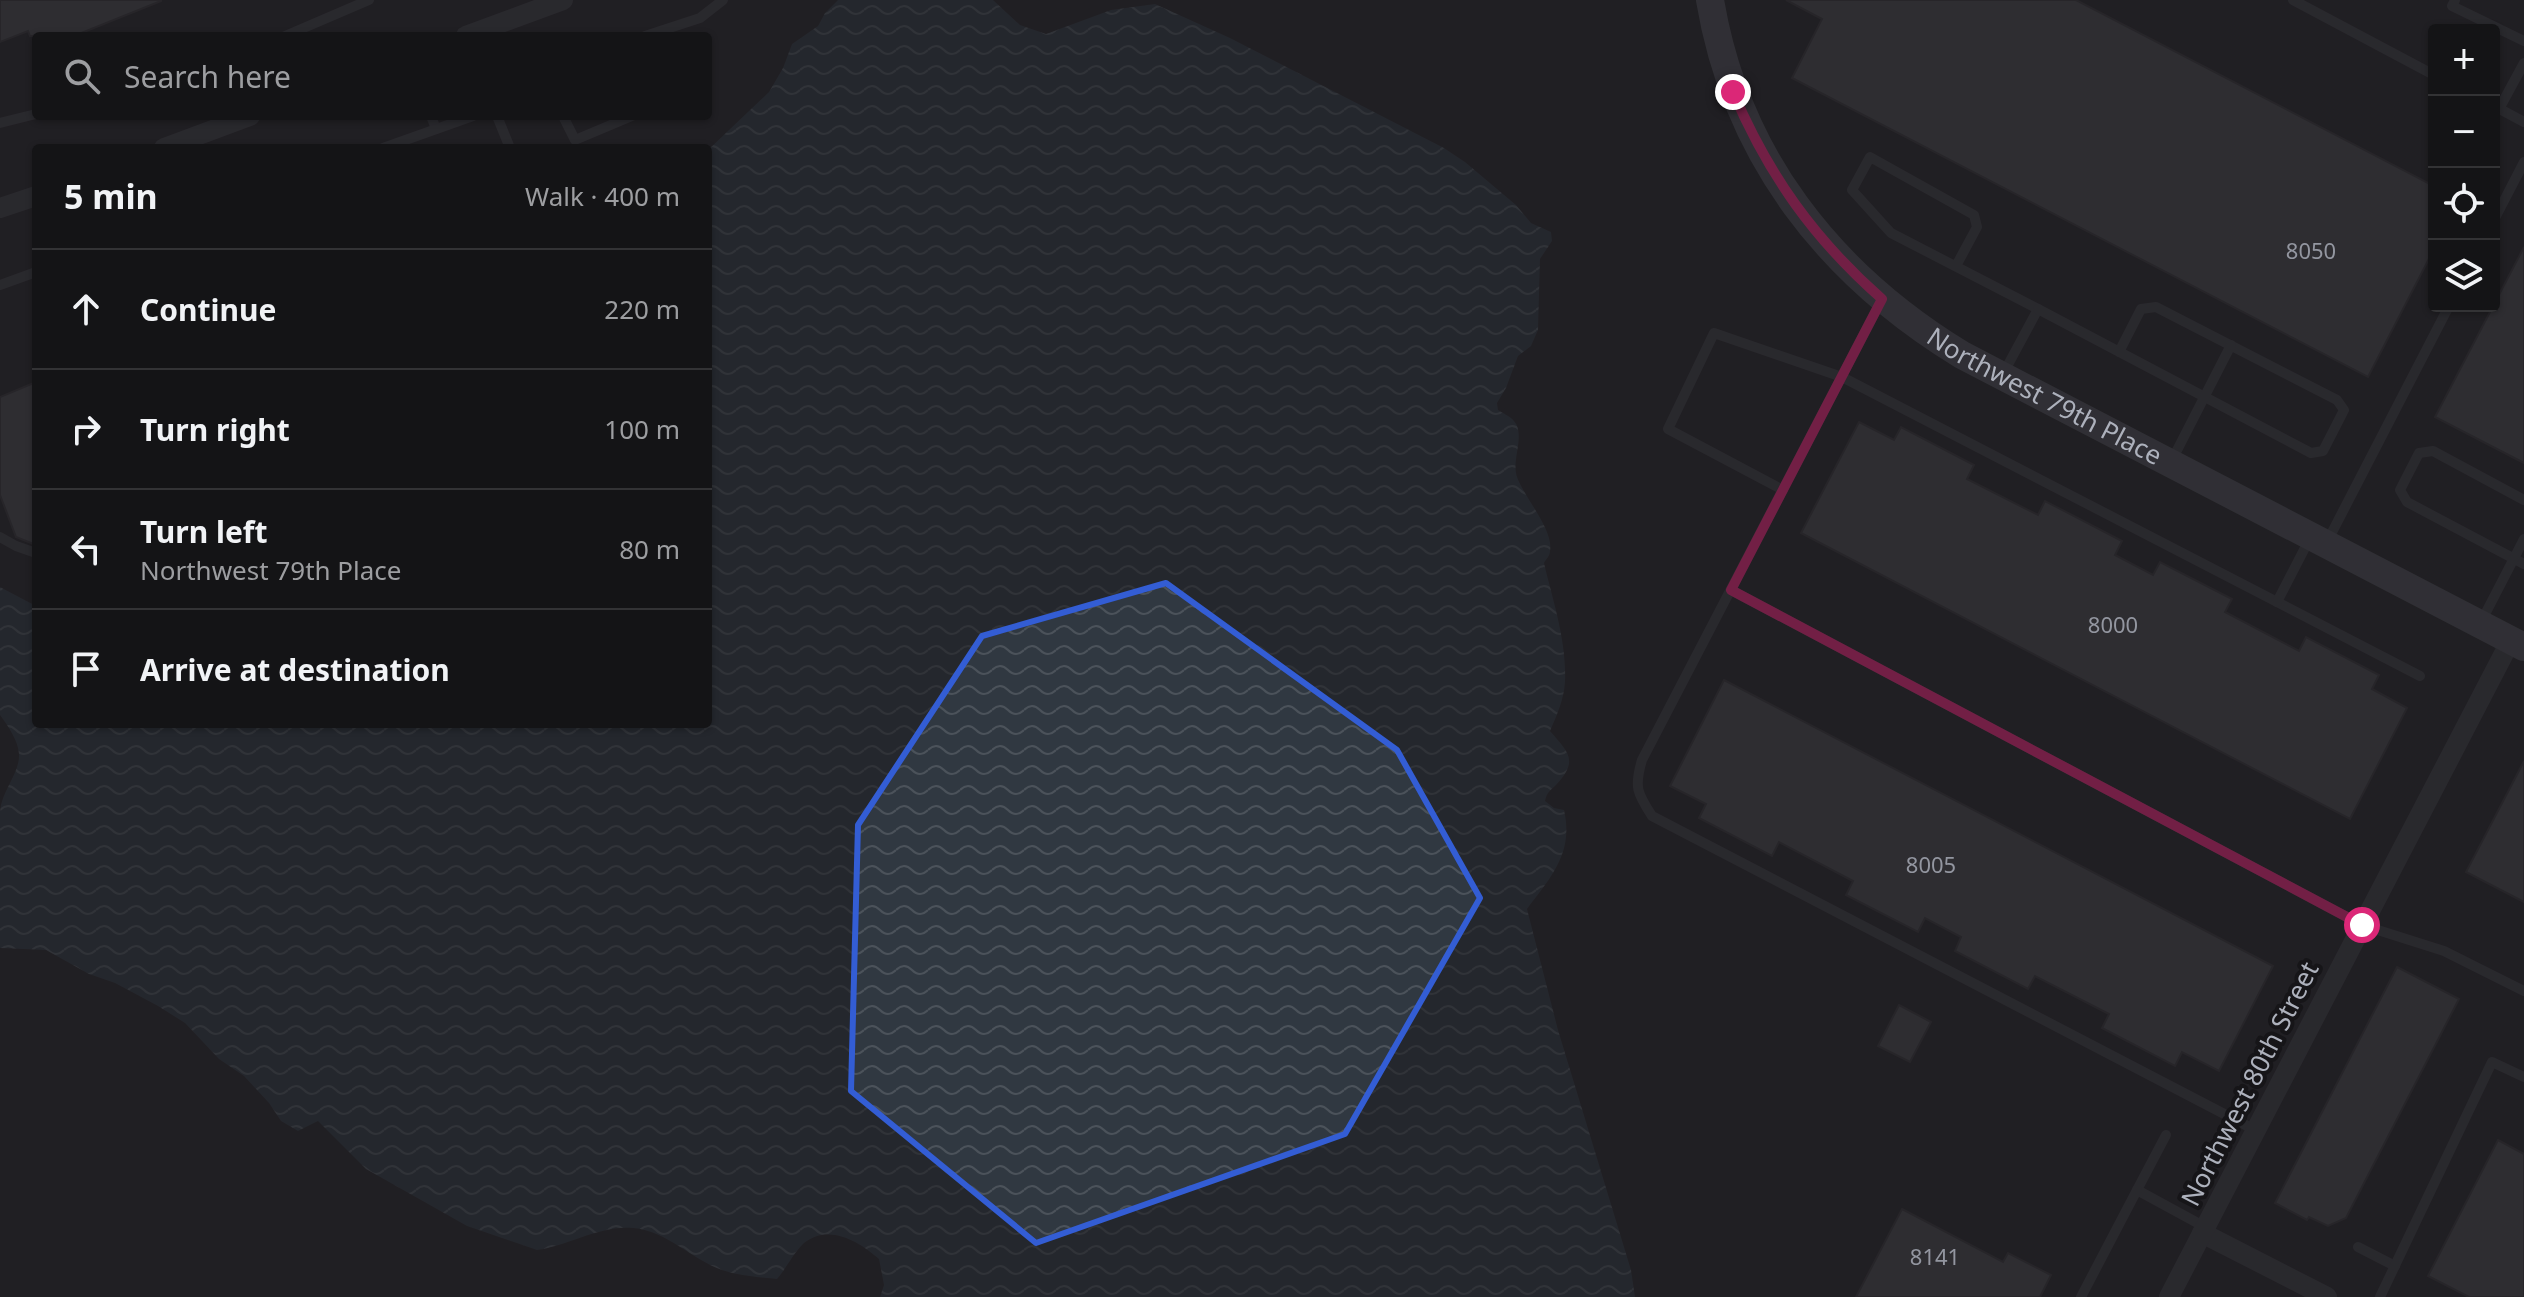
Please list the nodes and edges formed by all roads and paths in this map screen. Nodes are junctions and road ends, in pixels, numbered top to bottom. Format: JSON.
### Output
{"nodes":[{"id":1,"x":369,"y":0,"type":"edge"},
{"id":2,"x":563,"y":0,"type":"edge"},
{"id":3,"x":723,"y":0,"type":"edge"},
{"id":4,"x":1710,"y":0,"type":"edge"},
{"id":5,"x":2293,"y":0,"type":"edge"},
{"id":6,"x":2455,"y":0,"type":"edge"},
{"id":7,"x":294,"y":32,"type":"edge"},
{"id":8,"x":477,"y":32,"type":"edge"},
{"id":9,"x":662,"y":32,"type":"edge"},
{"id":10,"x":2524,"y":41,"type":"edge"},
{"id":11,"x":2524,"y":63,"type":"edge"},
{"id":12,"x":2428,"y":72,"type":"edge"},
{"id":13,"x":2500,"y":103,"type":"edge"},
{"id":14,"x":2500,"y":110,"type":"edge"},
{"id":15,"x":32,"y":115,"type":"edge"},
{"id":16,"x":239,"y":120,"type":"edge"},
{"id":17,"x":433,"y":120,"type":"edge"},
{"id":18,"x":462,"y":120,"type":"edge"},
{"id":19,"x":499,"y":120,"type":"edge"},
{"id":20,"x":565,"y":120,"type":"edge"},
{"id":21,"x":622,"y":120,"type":"edge"},
{"id":22,"x":2524,"y":122,"type":"edge"},
{"id":23,"x":0,"y":123,"type":"edge"},
{"id":24,"x":436,"y":129,"type":"junction"},
{"id":25,"x":175,"y":144,"type":"edge"},
{"id":26,"x":394,"y":144,"type":"edge"},
{"id":27,"x":508,"y":144,"type":"edge"},
{"id":28,"x":2524,"y":162,"type":"edge"},
{"id":29,"x":32,"y":197,"type":"edge"},
{"id":30,"x":0,"y":208,"type":"edge"},
{"id":31,"x":2500,"y":208,"type":"edge"},
{"id":32,"x":1956,"y":266,"type":"junction"},
{"id":33,"x":32,"y":273,"type":"edge"},
{"id":34,"x":0,"y":285,"type":"edge"},
{"id":35,"x":1882,"y":299,"type":"junction"},
{"id":36,"x":2038,"y":309,"type":"junction"},
{"id":37,"x":2446,"y":312,"type":"edge"},
{"id":38,"x":2231,"y":345,"type":"junction"},
{"id":39,"x":2119,"y":352,"type":"junction"},
{"id":40,"x":2002,"y":376,"type":"junction"},
{"id":41,"x":1842,"y":377,"type":"junction"},
{"id":42,"x":2204,"y":397,"type":"junction"},
{"id":43,"x":2170,"y":463,"type":"junction"},
{"id":44,"x":1783,"y":490,"type":"junction"},
{"id":45,"x":2524,"y":500,"type":"edge"},
{"id":46,"x":0,"y":537,"type":"edge"},
{"id":47,"x":2524,"y":539,"type":"edge"},
{"id":48,"x":2318,"y":540,"type":"junction"},
{"id":49,"x":32,"y":552,"type":"edge"},
{"id":50,"x":2519,"y":561,"type":"edge"},
{"id":51,"x":1731,"y":590,"type":"junction"},
{"id":52,"x":2277,"y":602,"type":"junction"},
{"id":53,"x":2480,"y":624,"type":"junction"},
{"id":54,"x":2517,"y":644,"type":"edge"},
{"id":55,"x":2420,"y":676,"type":"dead end"},
{"id":56,"x":2362,"y":925,"type":"junction"},
{"id":57,"x":2524,"y":991,"type":"edge"},
{"id":58,"x":2524,"y":1077,"type":"edge"},
{"id":59,"x":2255,"y":1130,"type":"junction"},
{"id":60,"x":2166,"y":1135,"type":"dead end"},
{"id":61,"x":2137,"y":1190,"type":"junction"},
{"id":62,"x":2204,"y":1230,"type":"junction"},
{"id":63,"x":2358,"y":1247,"type":"dead end"},
{"id":64,"x":2395,"y":1266,"type":"junction"},
{"id":65,"x":2081,"y":1297,"type":"edge"},
{"id":66,"x":2169,"y":1297,"type":"edge"},
{"id":67,"x":2327,"y":1297,"type":"edge"},
{"id":68,"x":2380,"y":1297,"type":"edge"}],
"edges":[{"from":1,"to":7,"type":"lane"},
{"from":2,"to":8,"type":"street"},
{"from":3,"to":9,"type":"lane"},
{"from":4,"to":35,"type":"main road","name":"Northwest 79th Place"},
{"from":5,"to":12,"type":"lane"},
{"from":6,"to":10,"type":"lane"},
{"from":11,"to":13,"type":"lane"},
{"from":14,"to":22,"type":"lane"},
{"from":15,"to":23,"type":"lane"},
{"from":16,"to":25,"type":"street"},
{"from":17,"to":24,"type":"lane"},
{"from":18,"to":24,"type":"lane"},
{"from":19,"to":27,"type":"lane"},
{"from":20,"to":21,"type":"lane"},
{"from":24,"to":26,"type":"lane"},
{"from":28,"to":31,"type":"lane"},
{"from":29,"to":30,"type":"street"},
{"from":32,"to":32,"type":"lane"},
{"from":32,"to":36,"type":"lane"},
{"from":33,"to":34,"type":"lane"},
{"from":35,"to":40,"type":"main road","name":"Northwest 79th Place"},
{"from":35,"to":41,"type":"lane"},
{"from":36,"to":39,"type":"lane"},
{"from":36,"to":40,"type":"lane"},
{"from":37,"to":48,"type":"lane"},
{"from":38,"to":39,"type":"lane"},
{"from":38,"to":42,"type":"lane"},
{"from":38,"to":42,"type":"lane"},
{"from":39,"to":42,"type":"lane"},
{"from":40,"to":43,"type":"main road","name":"Northwest 79th Place"},
{"from":41,"to":44,"type":"lane"},
{"from":41,"to":44,"type":"lane"},
{"from":41,"to":52,"type":"lane"},
{"from":42,"to":43,"type":"lane"},
{"from":43,"to":48,"type":"main road","name":"Northwest 79th Place"},
{"from":44,"to":51,"type":"lane"},
{"from":45,"to":50,"type":"lane"},
{"from":46,"to":49,"type":"lane"},
{"from":47,"to":50,"type":"lane"},
{"from":48,"to":52,"type":"lane"},
{"from":48,"to":53,"type":"main road","name":"Northwest 79th Place"},
{"from":50,"to":53,"type":"lane"},
{"from":51,"to":56,"type":"lane"},
{"from":51,"to":59,"type":"lane"},
{"from":52,"to":55,"type":"lane"},
{"from":53,"to":54,"type":"main road","name":"Northwest 79th Place"},
{"from":54,"to":56,"type":"street","name":"Northwest 80th Street"},
{"from":56,"to":57,"type":"lane"},
{"from":56,"to":59,"type":"street","name":"Northwest 80th Street"},
{"from":58,"to":64,"type":"lane"},
{"from":59,"to":62,"type":"street","name":"Northwest 80th Street"},
{"from":60,"to":61,"type":"lane"},
{"from":61,"to":62,"type":"lane"},
{"from":61,"to":65,"type":"lane"},
{"from":62,"to":66,"type":"street","name":"Northwest 80th Street"},
{"from":62,"to":67,"type":"street"},
{"from":63,"to":64,"type":"lane"},
{"from":64,"to":68,"type":"lane"}]}
